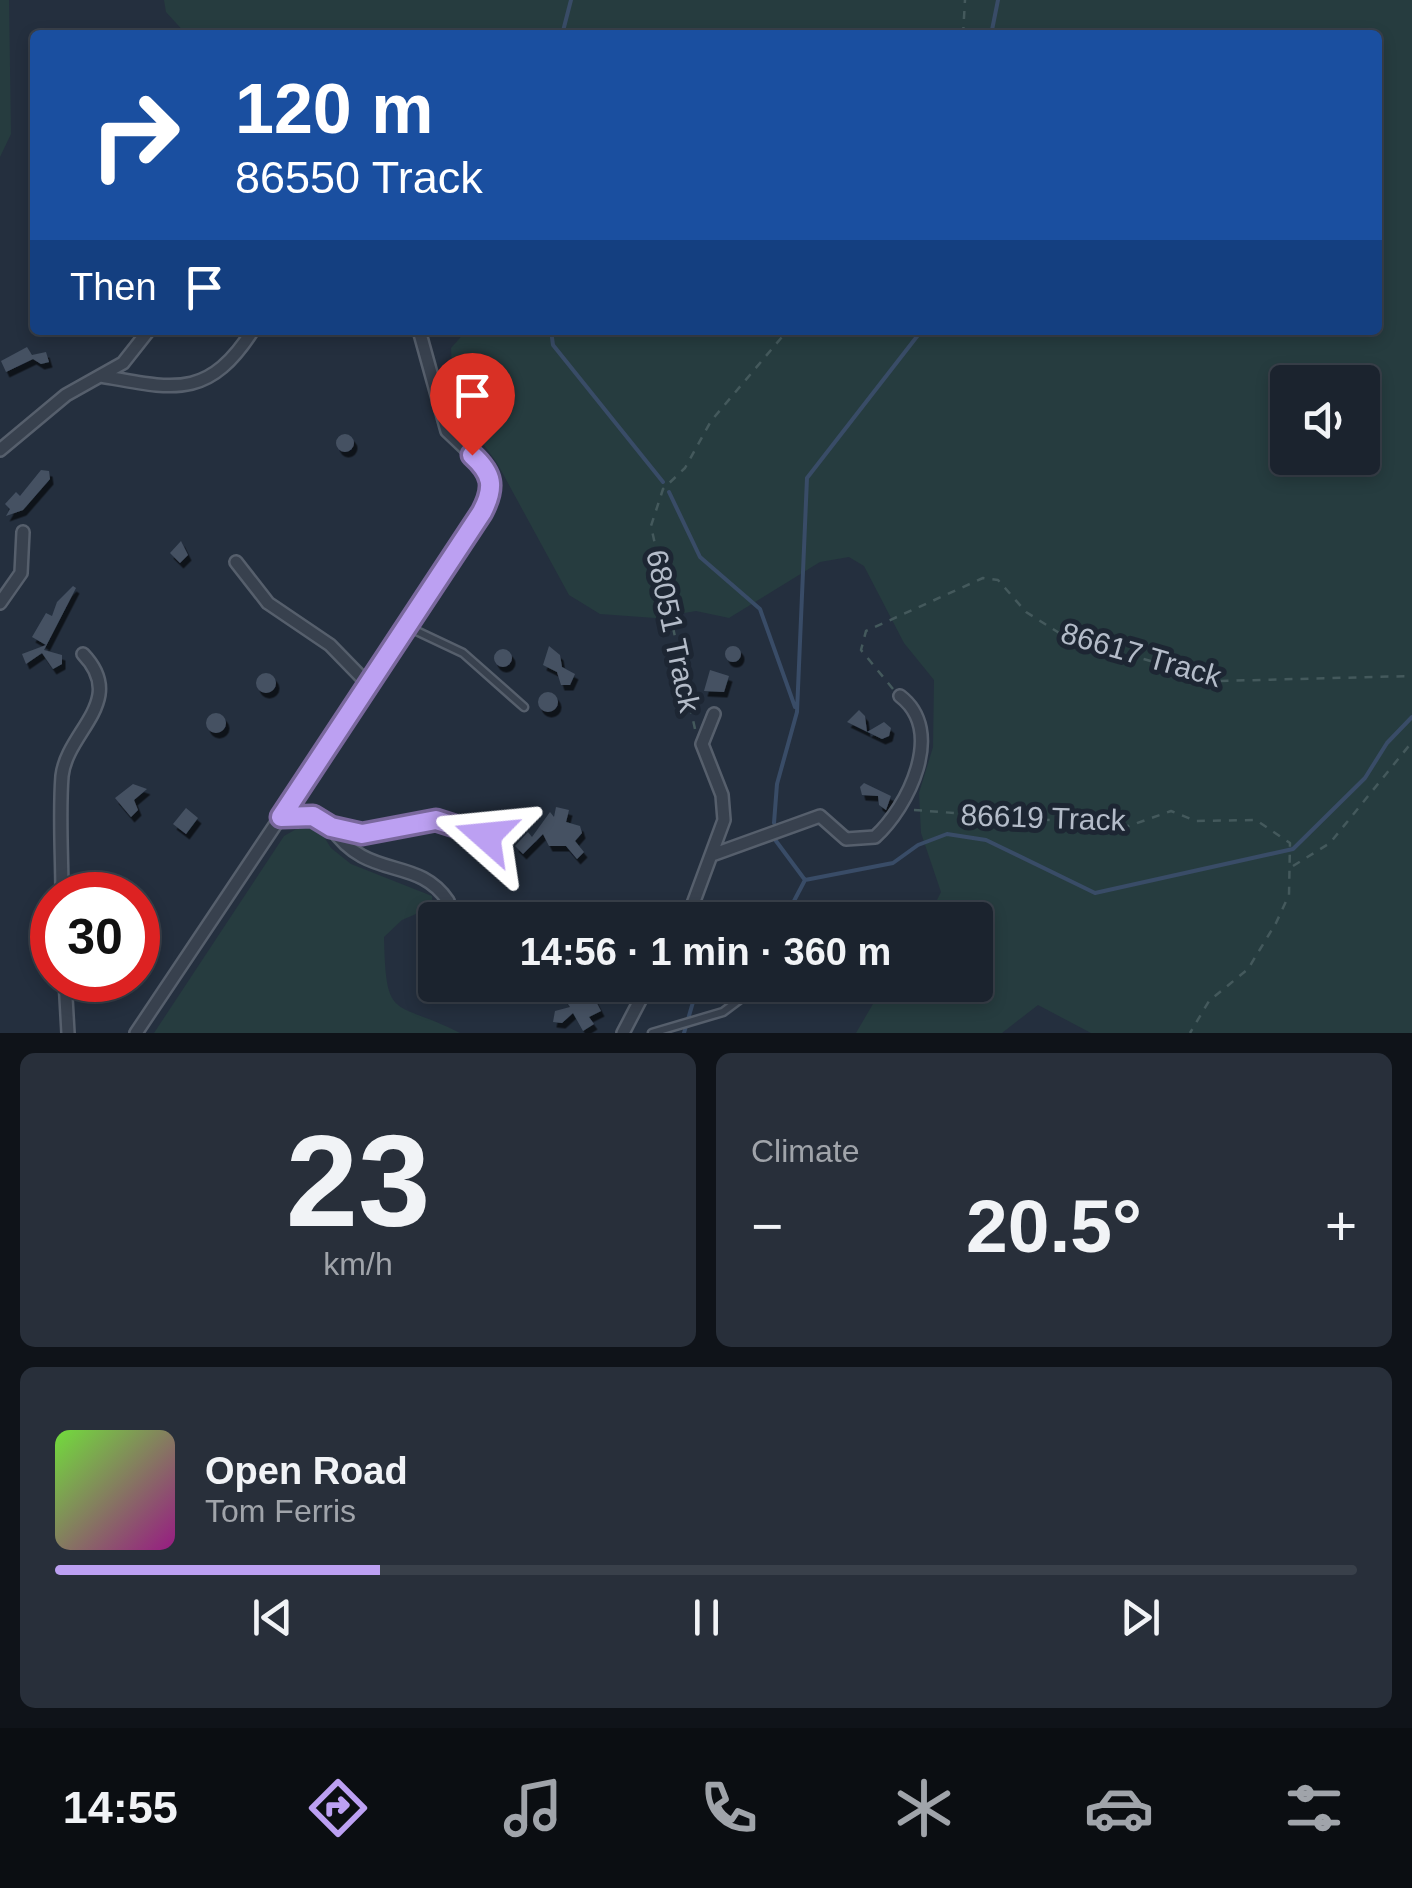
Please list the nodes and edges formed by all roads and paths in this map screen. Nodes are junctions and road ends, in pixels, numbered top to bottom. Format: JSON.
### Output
{"nodes":[{"id":1,"x":966,"y":0,"type":"edge"},
{"id":2,"x":963,"y":30,"type":"edge"},
{"id":3,"x":144,"y":335,"type":"edge"},
{"id":4,"x":249,"y":335,"type":"edge"},
{"id":5,"x":420,"y":335,"type":"edge"},
{"id":6,"x":786,"y":335,"type":"edge"},
{"id":7,"x":102,"y":376,"type":"junction"},
{"id":8,"x":0,"y":450,"type":"edge"},
{"id":9,"x":23,"y":532,"type":"dead end"},
{"id":10,"x":236,"y":562,"type":"dead end"},
{"id":11,"x":0,"y":603,"type":"edge"},
{"id":12,"x":407,"y":627,"type":"junction"},
{"id":13,"x":82,"y":654,"type":"dead end"},
{"id":14,"x":1412,"y":676,"type":"edge"},
{"id":15,"x":367,"y":683,"type":"junction"},
{"id":16,"x":900,"y":696,"type":"joint"},
{"id":17,"x":524,"y":707,"type":"dead end"},
{"id":18,"x":714,"y":714,"type":"dead end"},
{"id":19,"x":1412,"y":742,"type":"edge"},
{"id":20,"x":702,"y":744,"type":"junction"},
{"id":21,"x":902,"y":809,"type":"junction"},
{"id":22,"x":281,"y":817,"type":"junction"},
{"id":23,"x":331,"y":827,"type":"junction"},
{"id":24,"x":503,"y":846,"type":"dead end"},
{"id":25,"x":712,"y":855,"type":"junction"},
{"id":26,"x":1292,"y":867,"type":"junction"},
{"id":27,"x":62,"y":872,"type":"edge"},
{"id":28,"x":448,"y":901,"type":"dead end"},
{"id":29,"x":694,"y":902,"type":"edge"},
{"id":30,"x":66,"y":1002,"type":"edge"},
{"id":31,"x":639,"y":1002,"type":"edge"},
{"id":32,"x":737,"y":1002,"type":"edge"},
{"id":33,"x":68,"y":1033,"type":"edge"},
{"id":34,"x":136,"y":1033,"type":"edge"},
{"id":35,"x":623,"y":1033,"type":"edge"},
{"id":36,"x":652,"y":1033,"type":"edge"},
{"id":37,"x":1190,"y":1033,"type":"edge"}],
"edges":[{"from":1,"to":2,"type":"path"},
{"from":3,"to":7,"type":"street"},
{"from":4,"to":7,"type":"street"},
{"from":5,"to":12,"type":"street"},
{"from":6,"to":20,"type":"path","name":"68051 Track"},
{"from":7,"to":8,"type":"street"},
{"from":9,"to":11,"type":"street"},
{"from":10,"to":15,"type":"street"},
{"from":12,"to":15,"type":"street"},
{"from":12,"to":17,"type":"lane"},
{"from":13,"to":27,"type":"street"},
{"from":14,"to":16,"type":"path","name":"86617 Track"},
{"from":15,"to":22,"type":"street"},
{"from":16,"to":21,"type":"street"},
{"from":18,"to":20,"type":"street","name":"68051 Track"},
{"from":19,"to":26,"type":"path"},
{"from":20,"to":25,"type":"street","name":"68051 Track"},
{"from":21,"to":25,"type":"street"},
{"from":21,"to":26,"type":"path","name":"86619 Track"},
{"from":22,"to":23,"type":"street"},
{"from":22,"to":34,"type":"street"},
{"from":23,"to":24,"type":"street"},
{"from":23,"to":28,"type":"street"},
{"from":25,"to":29,"type":"street","name":"68051 Track"},
{"from":26,"to":37,"type":"path"},
{"from":30,"to":33,"type":"street"},
{"from":31,"to":35,"type":"street"},
{"from":32,"to":36,"type":"lane"}]}
